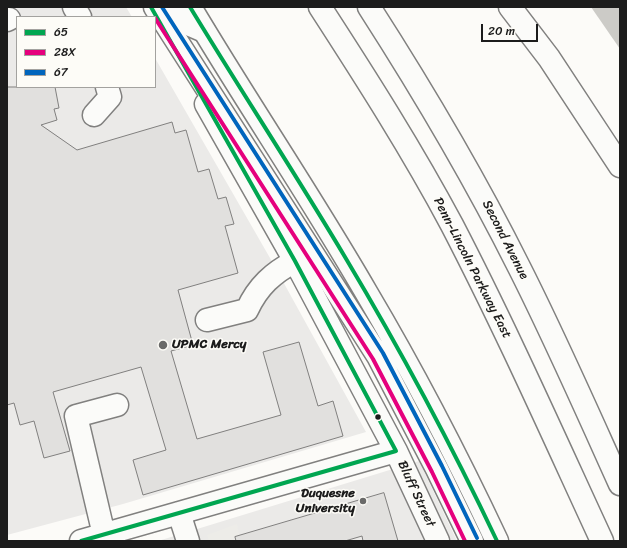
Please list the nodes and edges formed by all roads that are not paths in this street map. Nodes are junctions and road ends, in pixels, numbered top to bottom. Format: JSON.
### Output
{"nodes":[{"id":1,"x":74,"y":7,"type":"edge"},
{"id":2,"x":151,"y":7,"type":"edge"},
{"id":3,"x":155,"y":7,"type":"edge"},
{"id":4,"x":173,"y":7,"type":"edge"},
{"id":5,"x":190,"y":7,"type":"edge"},
{"id":6,"x":320,"y":7,"type":"edge"},
{"id":7,"x":369,"y":7,"type":"edge"},
{"id":8,"x":510,"y":7,"type":"edge"},
{"id":9,"x":79,"y":16,"type":"edge"},
{"id":10,"x":204,"y":31,"type":"junction"},
{"id":11,"x":107,"y":88,"type":"edge"},
{"id":12,"x":94,"y":115,"type":"dead end"},
{"id":13,"x":620,"y":166,"type":"edge"},
{"id":14,"x":295,"y":261,"type":"junction"},
{"id":15,"x":207,"y":320,"type":"dead end"},
{"id":16,"x":117,"y":405,"type":"dead end"},
{"id":17,"x":396,"y":451,"type":"junction"},
{"id":18,"x":613,"y":451,"type":"edge"},
{"id":19,"x":620,"y":484,"type":"edge"},
{"id":20,"x":179,"y":513,"type":"junction"},
{"id":21,"x":104,"y":535,"type":"junction"},
{"id":22,"x":81,"y":541,"type":"edge"},
{"id":23,"x":188,"y":541,"type":"edge"},
{"id":24,"x":438,"y":541,"type":"edge"},
{"id":25,"x":472,"y":541,"type":"edge"},
{"id":26,"x":497,"y":541,"type":"edge"},
{"id":27,"x":602,"y":541,"type":"edge"}],
"edges":[{"from":1,"to":9,"type":"main road"},
{"from":2,"to":14,"type":"main road","name":"Bluff Street"},
{"from":3,"to":25,"type":"main road"},
{"from":4,"to":10,"type":"main road"},
{"from":5,"to":10,"type":"main road"},
{"from":6,"to":27,"type":"main road","name":"Penn-Lincoln Parkway East"},
{"from":7,"to":18,"type":"main road","name":"Second Avenue"},
{"from":8,"to":13,"type":"main road"},
{"from":10,"to":26,"type":"main road"},
{"from":11,"to":12,"type":"main road"},
{"from":14,"to":15,"type":"main road"},
{"from":14,"to":17,"type":"main road","name":"Bluff Street"},
{"from":16,"to":21,"type":"main road"},
{"from":17,"to":20,"type":"main road"},
{"from":17,"to":24,"type":"main road","name":"Bluff Street"},
{"from":18,"to":19,"type":"main road","name":"Second Avenue"},
{"from":20,"to":21,"type":"main road"},
{"from":20,"to":23,"type":"main road"},
{"from":21,"to":22,"type":"main road"}]}
